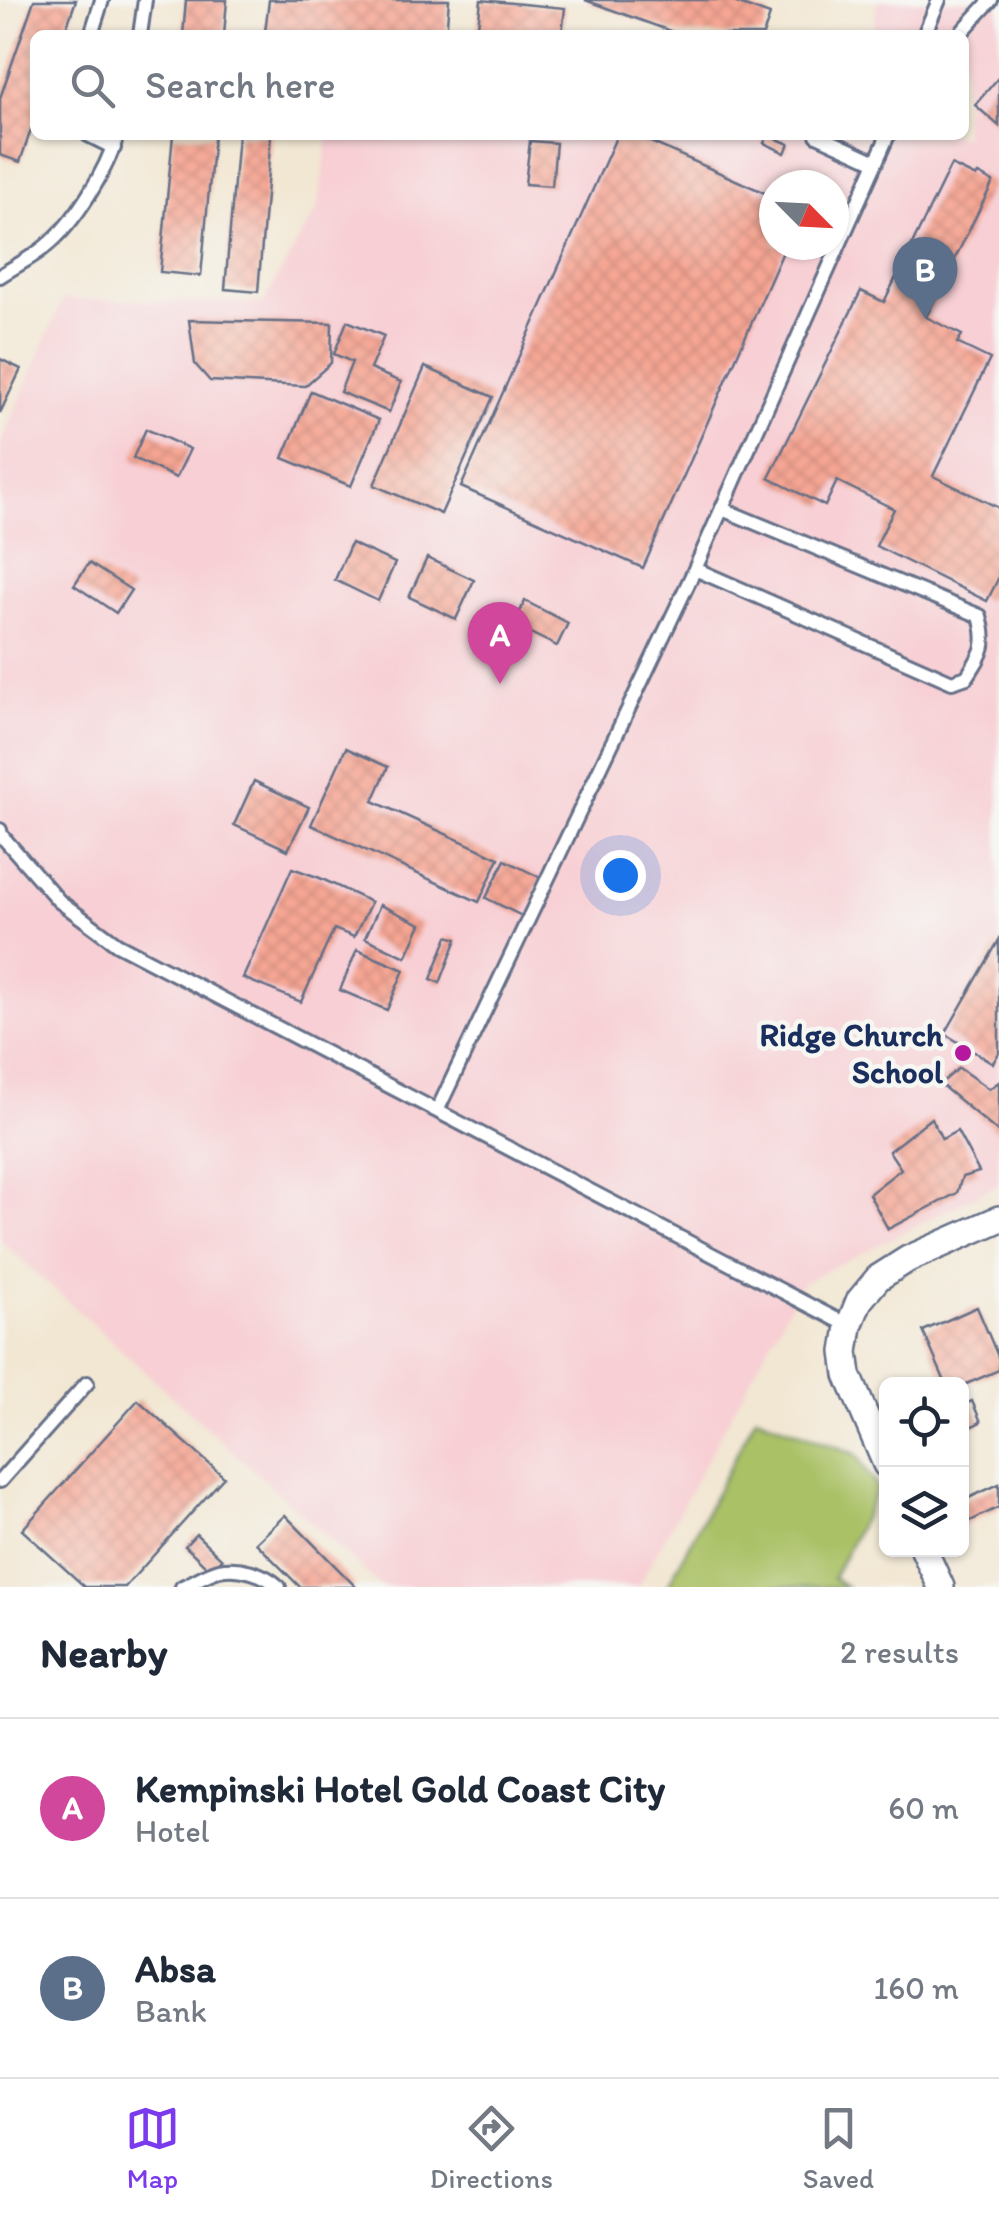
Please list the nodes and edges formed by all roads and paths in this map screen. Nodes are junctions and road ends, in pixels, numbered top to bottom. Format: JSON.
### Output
{"nodes":[{"id":1,"x":102,"y":0,"type":"edge"},
{"id":2,"x":145,"y":0,"type":"edge"},
{"id":3,"x":939,"y":0,"type":"edge"},
{"id":4,"x":991,"y":0,"type":"edge"},
{"id":5,"x":93,"y":30,"type":"edge"},
{"id":6,"x":141,"y":30,"type":"edge"},
{"id":7,"x":926,"y":30,"type":"edge"},
{"id":8,"x":964,"y":30,"type":"edge"},
{"id":9,"x":827,"y":140,"type":"edge"},
{"id":10,"x":886,"y":140,"type":"edge"},
{"id":11,"x":116,"y":141,"type":"edge"},
{"id":12,"x":876,"y":162,"type":"junction"},
{"id":13,"x":0,"y":276,"type":"edge"},
{"id":14,"x":722,"y":509,"type":"junction"},
{"id":15,"x":696,"y":569,"type":"junction"},
{"id":16,"x":0,"y":830,"type":"edge"},
{"id":17,"x":438,"y":1110,"type":"junction"},
{"id":18,"x":999,"y":1219,"type":"edge"},
{"id":19,"x":849,"y":1326,"type":"junction"},
{"id":20,"x":87,"y":1384,"type":"dead end"},
{"id":21,"x":879,"y":1447,"type":"edge"},
{"id":22,"x":0,"y":1482,"type":"edge"},
{"id":23,"x":927,"y":1557,"type":"edge"},
{"id":24,"x":182,"y":1587,"type":"edge"},
{"id":25,"x":280,"y":1587,"type":"edge"},
{"id":26,"x":940,"y":1587,"type":"edge"}],
"edges":[{"from":1,"to":5,"type":"lane"},
{"from":2,"to":6,"type":"lane"},
{"from":3,"to":7,"type":"lane"},
{"from":4,"to":8,"type":"lane"},
{"from":9,"to":12,"type":"lane"},
{"from":10,"to":12,"type":"lane"},
{"from":11,"to":13,"type":"lane"},
{"from":12,"to":14,"type":"lane"},
{"from":14,"to":15,"type":"lane"},
{"from":14,"to":15,"type":"lane"},
{"from":15,"to":17,"type":"lane"},
{"from":16,"to":17,"type":"lane"},
{"from":17,"to":19,"type":"lane"},
{"from":18,"to":19,"type":"street"},
{"from":19,"to":21,"type":"street"},
{"from":20,"to":22,"type":"lane"},
{"from":23,"to":26,"type":"street"},
{"from":24,"to":25,"type":"lane"}]}
